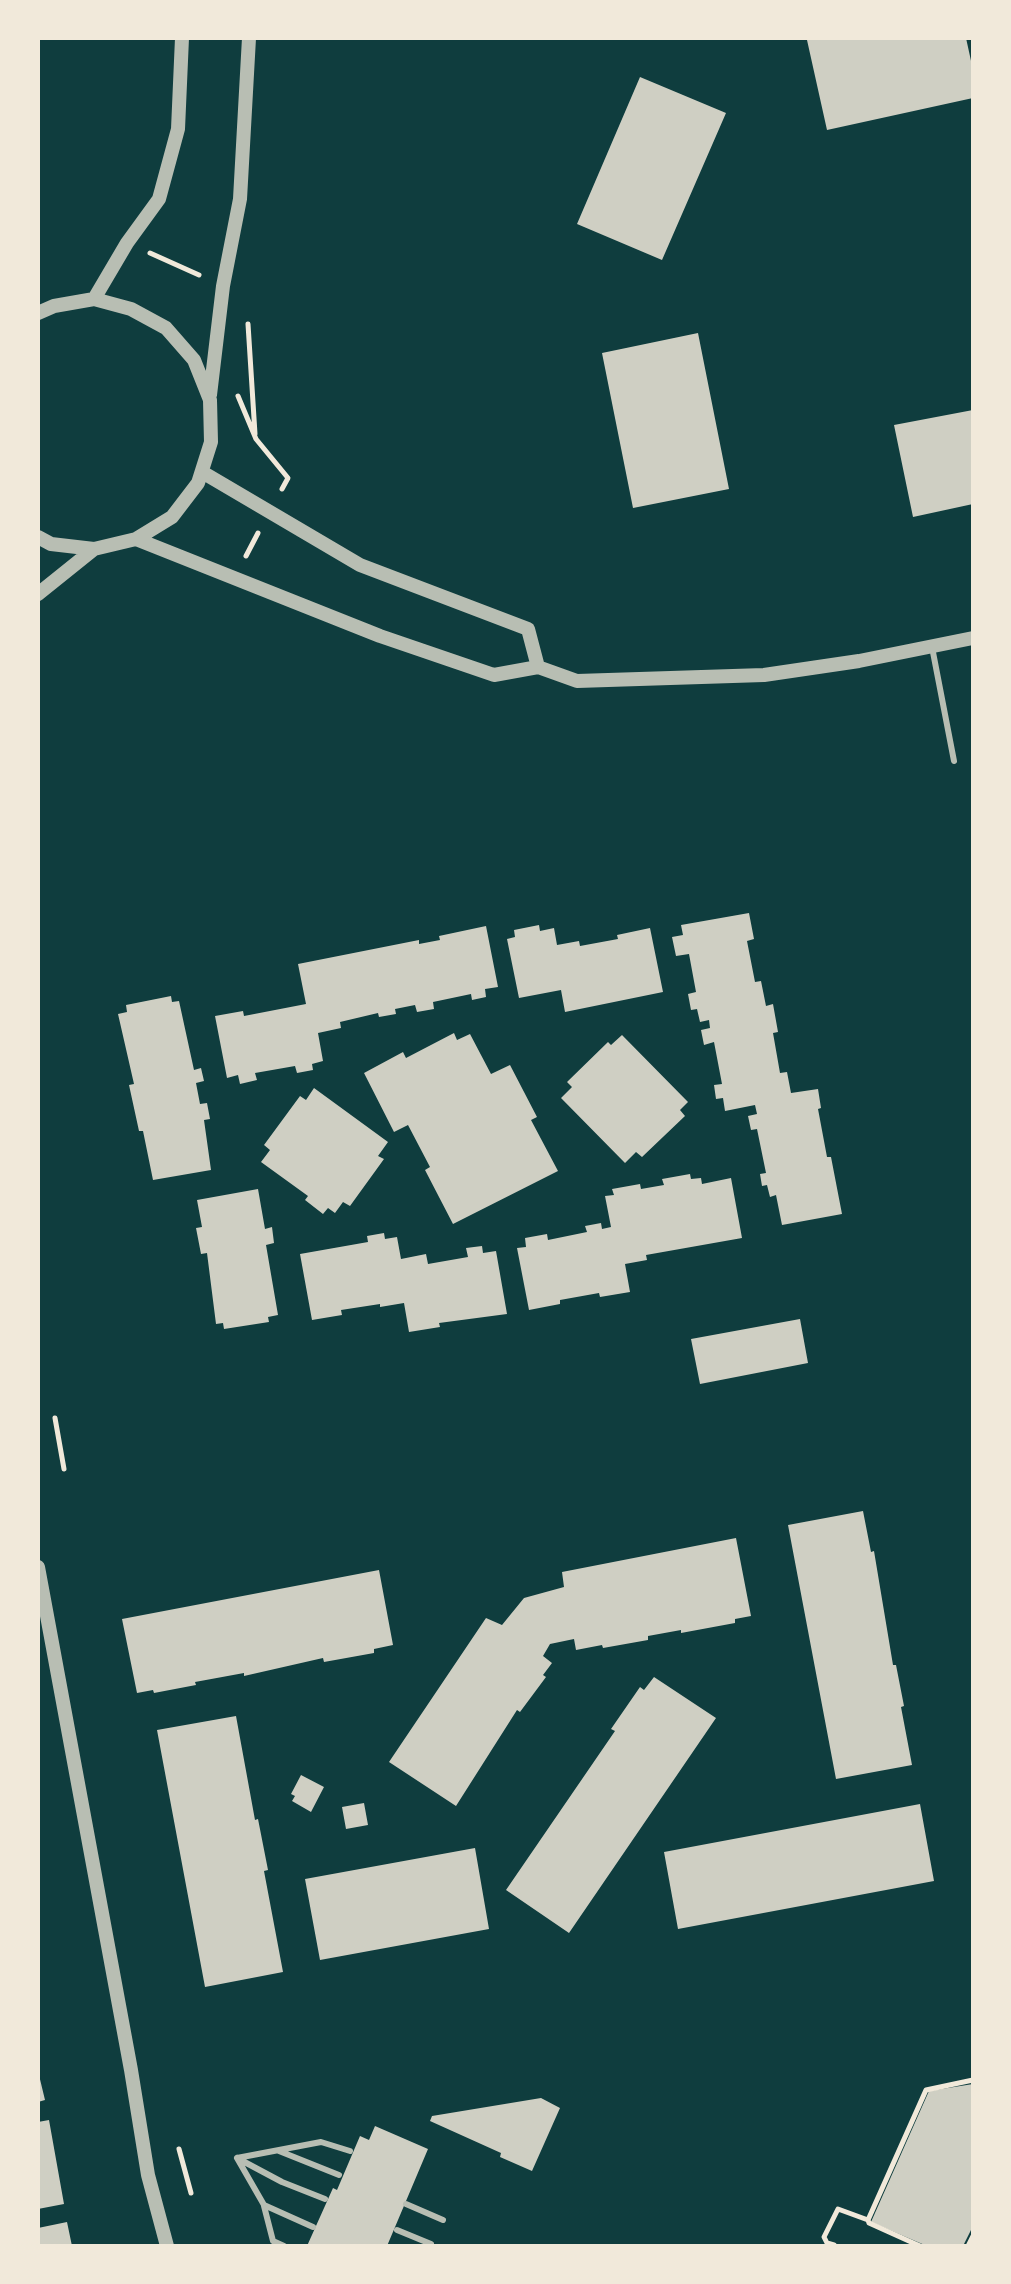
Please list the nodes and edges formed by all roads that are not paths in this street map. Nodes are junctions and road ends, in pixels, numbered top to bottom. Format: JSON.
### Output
{"nodes":[{"id":1,"x":182,"y":38,"type":"edge"},
{"id":2,"x":249,"y":38,"type":"edge"},
{"id":3,"x":94,"y":299,"type":"junction"},
{"id":4,"x":38,"y":304,"type":"edge"},
{"id":5,"x":54,"y":306,"type":"junction"},
{"id":6,"x":38,"y":313,"type":"edge"},
{"id":7,"x":210,"y":400,"type":"junction"},
{"id":8,"x":202,"y":472,"type":"junction"},
{"id":9,"x":38,"y":537,"type":"edge"},
{"id":10,"x":136,"y":539,"type":"junction"},
{"id":11,"x":94,"y":549,"type":"junction"},
{"id":12,"x":38,"y":594,"type":"edge"},
{"id":13,"x":973,"y":638,"type":"edge"},
{"id":14,"x":932,"y":647,"type":"junction"},
{"id":15,"x":538,"y":667,"type":"junction"},
{"id":16,"x":954,"y":761,"type":"dead end"},
{"id":17,"x":38,"y":1567,"type":"edge"},
{"id":18,"x":277,"y":2150,"type":"junction"},
{"id":19,"x":350,"y":2151,"type":"dead end"},
{"id":20,"x":237,"y":2158,"type":"junction"},
{"id":21,"x":339,"y":2175,"type":"dead end"},
{"id":22,"x":325,"y":2199,"type":"dead end"},
{"id":23,"x":406,"y":2204,"type":"dead end"},
{"id":24,"x":264,"y":2205,"type":"junction"},
{"id":25,"x":443,"y":2220,"type":"dead end"},
{"id":26,"x":313,"y":2227,"type":"dead end"},
{"id":27,"x":397,"y":2230,"type":"dead end"},
{"id":28,"x":431,"y":2244,"type":"edge"},
{"id":29,"x":167,"y":2246,"type":"edge"},
{"id":30,"x":284,"y":2246,"type":"edge"}],
"edges":[{"from":1,"to":3,"type":"street"},
{"from":2,"to":7,"type":"street"},
{"from":3,"to":5,"type":"street"},
{"from":3,"to":7,"type":"street"},
{"from":4,"to":5,"type":"street"},
{"from":5,"to":6,"type":"street"},
{"from":7,"to":8,"type":"street"},
{"from":8,"to":10,"type":"street"},
{"from":8,"to":15,"type":"street"},
{"from":9,"to":11,"type":"street"},
{"from":10,"to":11,"type":"street"},
{"from":10,"to":15,"type":"street"},
{"from":11,"to":12,"type":"street"},
{"from":13,"to":14,"type":"street"},
{"from":14,"to":15,"type":"street"},
{"from":14,"to":16,"type":"lane"},
{"from":17,"to":29,"type":"street"},
{"from":18,"to":19,"type":"lane"},
{"from":18,"to":20,"type":"lane"},
{"from":18,"to":21,"type":"lane"},
{"from":20,"to":22,"type":"lane"},
{"from":20,"to":24,"type":"lane"},
{"from":23,"to":25,"type":"lane"},
{"from":24,"to":26,"type":"lane"},
{"from":24,"to":30,"type":"lane"},
{"from":27,"to":28,"type":"lane"}]}
